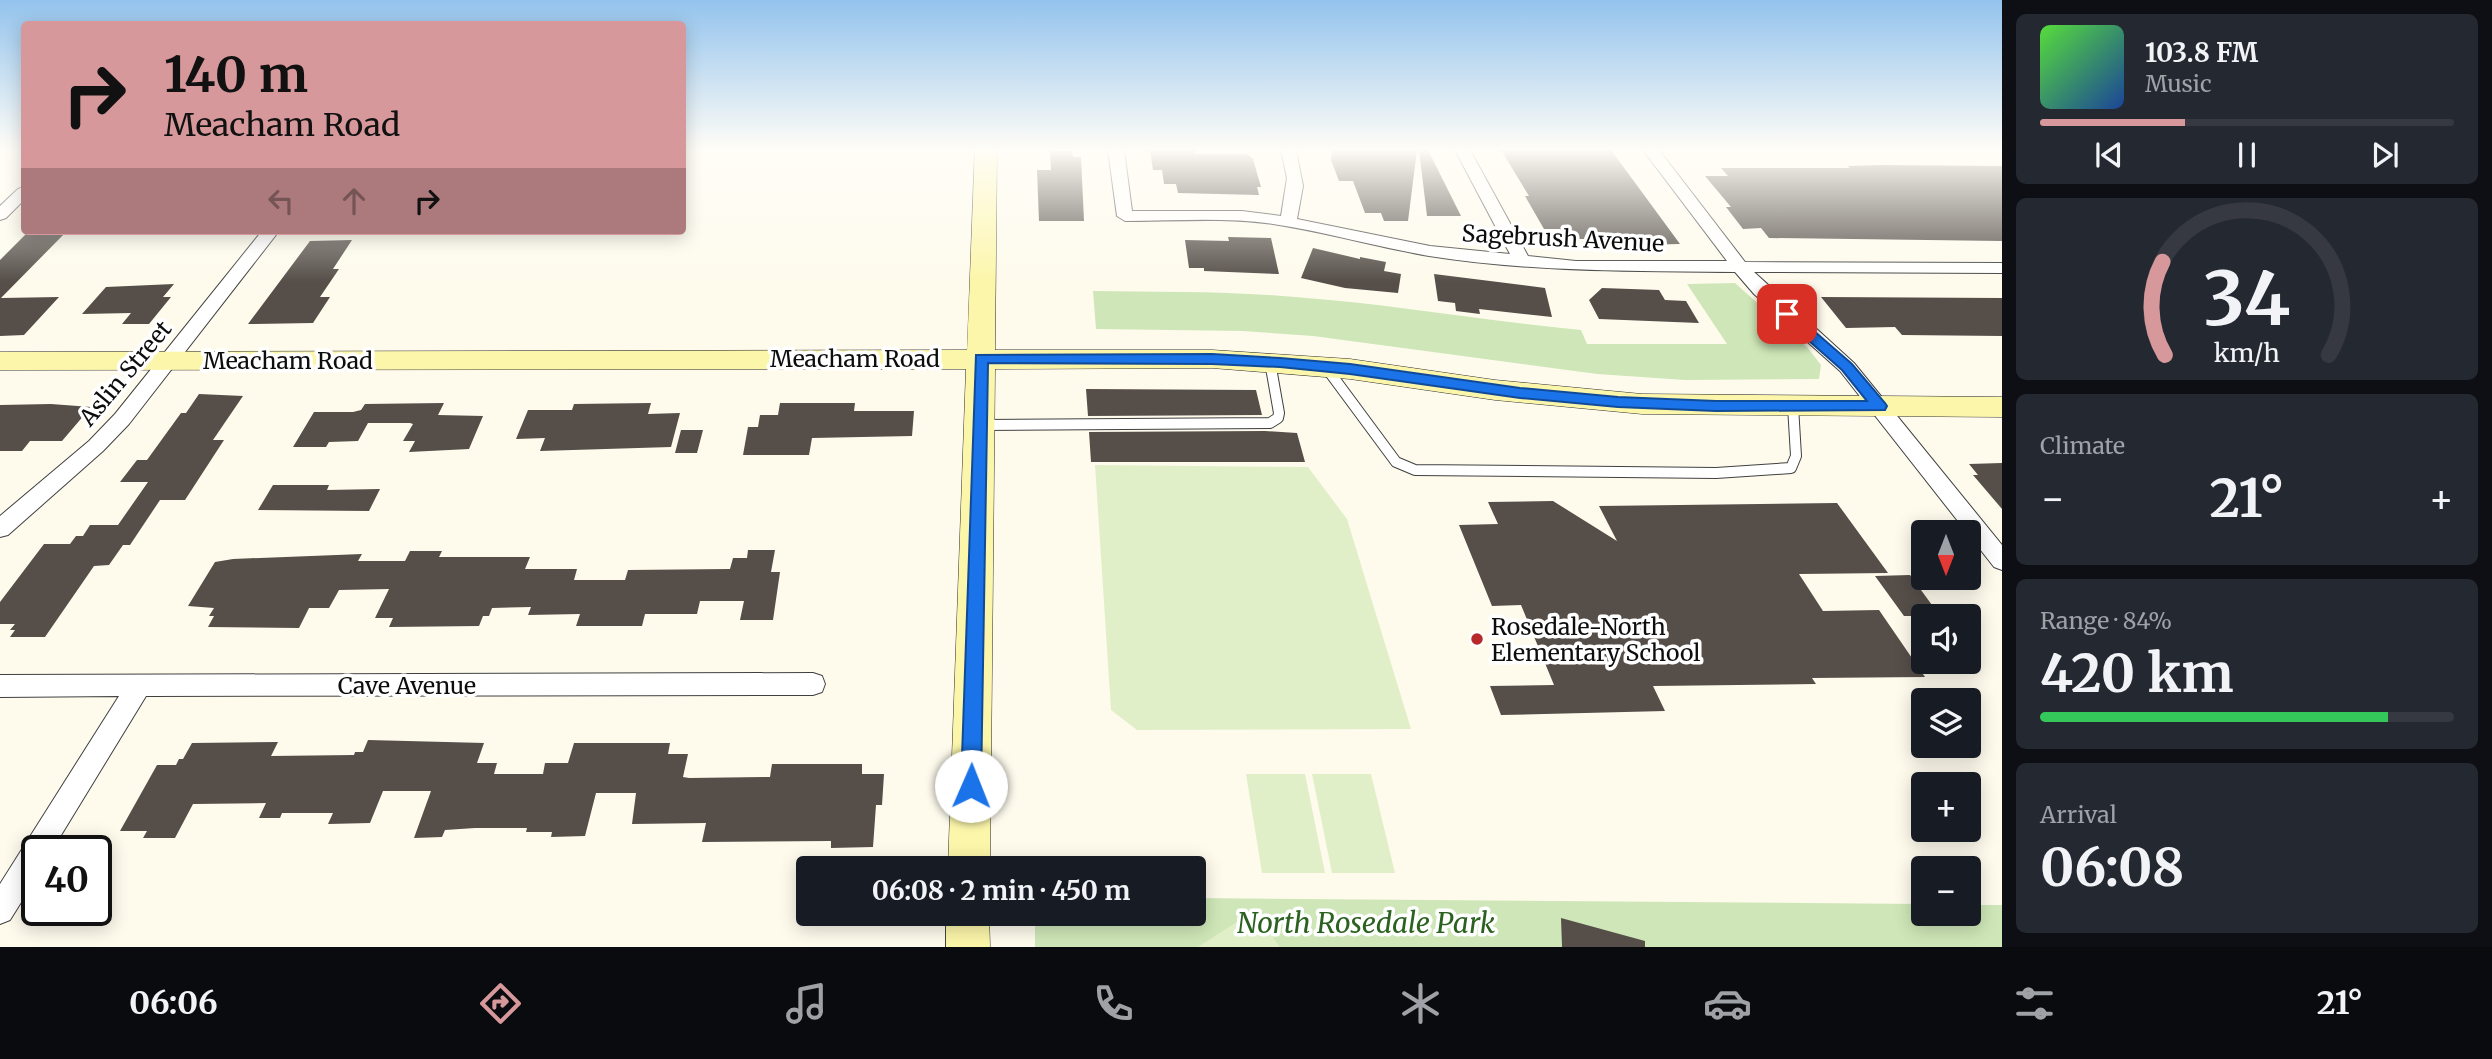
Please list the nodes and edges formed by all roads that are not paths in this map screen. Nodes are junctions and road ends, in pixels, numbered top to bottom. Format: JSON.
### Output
{"nodes":[{"id":1,"x":985,"y":194,"type":"edge"},
{"id":2,"x":1122,"y":194,"type":"edge"},
{"id":3,"x":1295,"y":194,"type":"edge"},
{"id":4,"x":1486,"y":194,"type":"edge"},
{"id":5,"x":1685,"y":194,"type":"edge"},
{"id":6,"x":21,"y":195,"type":"edge"},
{"id":7,"x":0,"y":215,"type":"edge"},
{"id":8,"x":1288,"y":222,"type":"junction"},
{"id":9,"x":268,"y":235,"type":"edge"},
{"id":10,"x":1523,"y":262,"type":"junction"},
{"id":11,"x":1740,"y":267,"type":"junction"},
{"id":12,"x":2002,"y":268,"type":"edge"},
{"id":13,"x":981,"y":358,"type":"junction"},
{"id":14,"x":0,"y":360,"type":"edge"},
{"id":15,"x":169,"y":360,"type":"junction"},
{"id":16,"x":1270,"y":362,"type":"junction"},
{"id":17,"x":1325,"y":366,"type":"junction"},
{"id":18,"x":1793,"y":406,"type":"junction"},
{"id":19,"x":1879,"y":406,"type":"junction"},
{"id":20,"x":2002,"y":407,"type":"edge"},
{"id":21,"x":980,"y":425,"type":"junction"},
{"id":22,"x":0,"y":529,"type":"edge"},
{"id":23,"x":2001,"y":558,"type":"edge"},
{"id":24,"x":813,"y":684,"type":"dead end"},
{"id":25,"x":140,"y":685,"type":"junction"},
{"id":26,"x":0,"y":686,"type":"edge"},
{"id":27,"x":47,"y":835,"type":"edge"},
{"id":28,"x":969,"y":856,"type":"edge"},
{"id":29,"x":21,"y":876,"type":"edge"},
{"id":30,"x":0,"y":909,"type":"edge"},
{"id":31,"x":968,"y":926,"type":"edge"},
{"id":32,"x":968,"y":947,"type":"edge"}],
"edges":[{"from":1,"to":13,"type":"street"},
{"from":2,"to":8,"type":"street","name":"Sagebrush Avenue"},
{"from":3,"to":8,"type":"street"},
{"from":4,"to":10,"type":"street"},
{"from":5,"to":11,"type":"street"},
{"from":6,"to":7,"type":"street"},
{"from":8,"to":10,"type":"street","name":"Sagebrush Avenue"},
{"from":9,"to":15,"type":"street","name":"Aslin Street"},
{"from":10,"to":11,"type":"street","name":"Sagebrush Avenue"},
{"from":11,"to":12,"type":"street","name":"Sagebrush Avenue"},
{"from":11,"to":19,"type":"street"},
{"from":13,"to":15,"type":"street","name":"Meacham Road"},
{"from":13,"to":16,"type":"street","name":"Meacham Road"},
{"from":13,"to":21,"type":"street"},
{"from":14,"to":15,"type":"street","name":"Meacham Road"},
{"from":15,"to":22,"type":"street","name":"Aslin Street"},
{"from":16,"to":17,"type":"street","name":"Meacham Road"},
{"from":16,"to":21,"type":"lane"},
{"from":17,"to":18,"type":"street","name":"Meacham Road"},
{"from":17,"to":18,"type":"lane"},
{"from":18,"to":19,"type":"street","name":"Meacham Road"},
{"from":19,"to":20,"type":"street","name":"Meacham Road"},
{"from":19,"to":23,"type":"street"},
{"from":21,"to":28,"type":"street"},
{"from":24,"to":25,"type":"street","name":"Cave Avenue"},
{"from":25,"to":26,"type":"street","name":"Cave Avenue"},
{"from":25,"to":27,"type":"street"},
{"from":29,"to":30,"type":"street"},
{"from":31,"to":32,"type":"street"}]}
